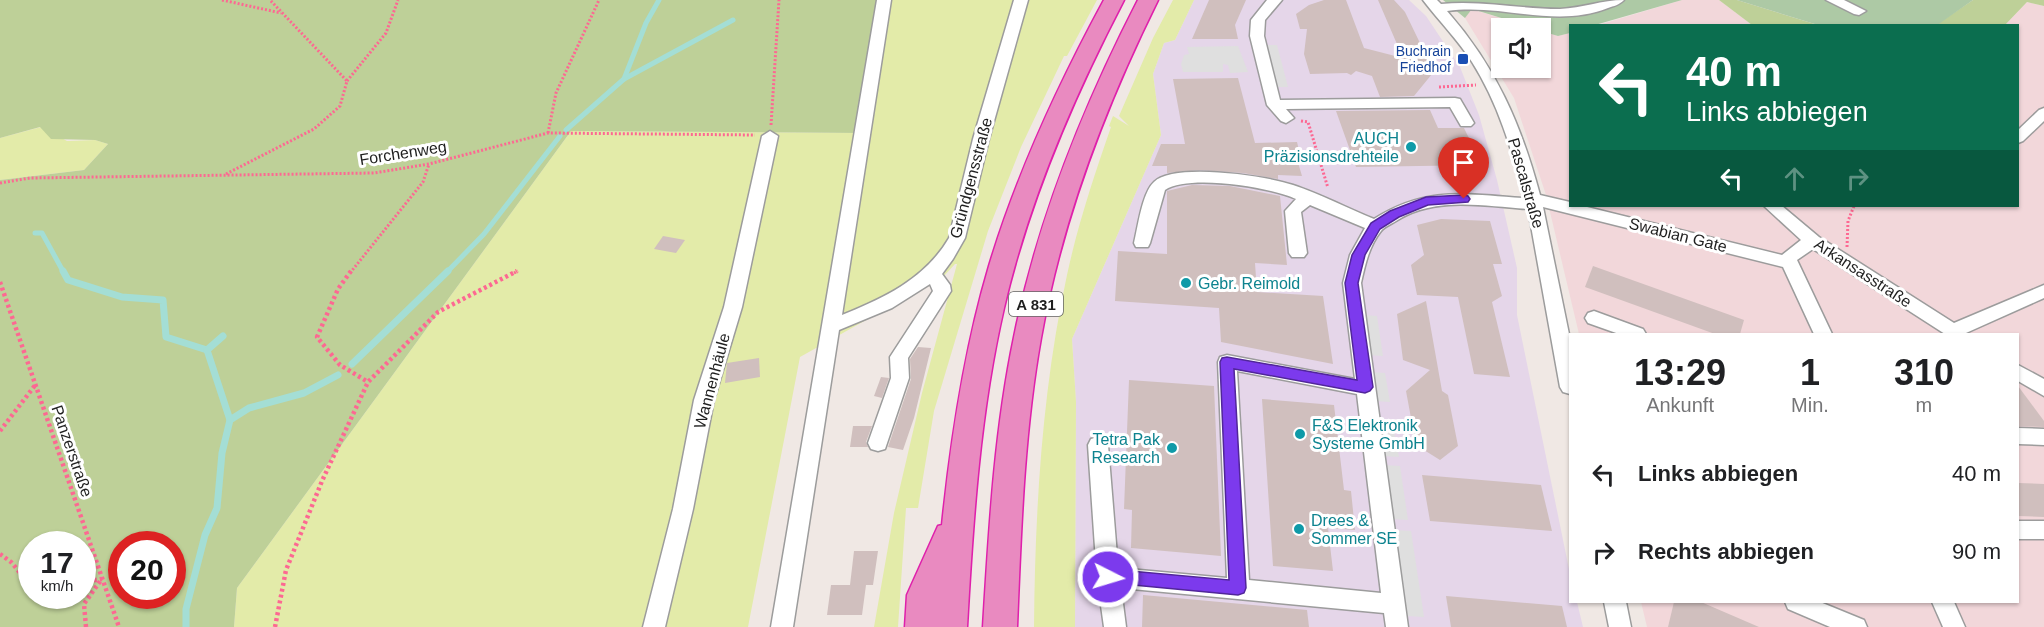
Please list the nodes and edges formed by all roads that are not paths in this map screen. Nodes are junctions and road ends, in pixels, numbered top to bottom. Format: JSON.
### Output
{"nodes":[{"id":1,"x":884,"y":0,"type":"edge"},
{"id":2,"x":1021,"y":0,"type":"edge"},
{"id":3,"x":1114,"y":0,"type":"edge"},
{"id":4,"x":1148,"y":0,"type":"edge"},
{"id":5,"x":1275,"y":0,"type":"edge"},
{"id":6,"x":1617,"y":0,"type":"edge"},
{"id":7,"x":1833,"y":0,"type":"edge"},
{"id":8,"x":1433,"y":4,"type":"edge"},
{"id":9,"x":1507,"y":5,"type":"edge"},
{"id":10,"x":1859,"y":11,"type":"dead end"},
{"id":11,"x":1274,"y":105,"type":"junction"},
{"id":12,"x":2044,"y":113,"type":"edge"},
{"id":13,"x":1286,"y":118,"type":"dead end"},
{"id":14,"x":1466,"y":123,"type":"dead end"},
{"id":15,"x":770,"y":136,"type":"road end"},
{"id":16,"x":2019,"y":137,"type":"edge"},
{"id":17,"x":1307,"y":198,"type":"junction"},
{"id":18,"x":1532,"y":201,"type":"junction"},
{"id":19,"x":1773,"y":207,"type":"edge"},
{"id":20,"x":1375,"y":226,"type":"junction"},
{"id":21,"x":1813,"y":242,"type":"junction"},
{"id":22,"x":1142,"y":243,"type":"dead end"},
{"id":23,"x":1298,"y":253,"type":"dead end"},
{"id":24,"x":1790,"y":263,"type":"junction"},
{"id":25,"x":933,"y":274,"type":"junction"},
{"id":26,"x":2044,"y":291,"type":"edge"},
{"id":27,"x":1594,"y":318,"type":"dead end"},
{"id":28,"x":830,"y":326,"type":"junction"},
{"id":29,"x":1634,"y":333,"type":"edge"},
{"id":30,"x":1823,"y":333,"type":"edge"},
{"id":31,"x":1956,"y":333,"type":"edge"},
{"id":32,"x":2019,"y":373,"type":"edge"},
{"id":33,"x":1569,"y":382,"type":"edge"},
{"id":34,"x":1365,"y":387,"type":"junction"},
{"id":35,"x":2044,"y":390,"type":"edge"},
{"id":36,"x":2019,"y":436,"type":"edge"},
{"id":37,"x":2044,"y":437,"type":"edge"},
{"id":38,"x":878,"y":443,"type":"dead end"},
{"id":39,"x":1098,"y":445,"type":"dead end"},
{"id":40,"x":957,"y":515,"type":"junction"},
{"id":41,"x":2019,"y":530,"type":"edge"},
{"id":42,"x":2044,"y":530,"type":"edge"},
{"id":43,"x":1108,"y":577,"type":"junction"},
{"id":44,"x":1238,"y":588,"type":"junction"},
{"id":45,"x":1615,"y":603,"type":"edge"},
{"id":46,"x":1798,"y":603,"type":"edge"},
{"id":47,"x":1943,"y":603,"type":"edge"},
{"id":48,"x":1393,"y":604,"type":"junction"},
{"id":49,"x":654,"y":627,"type":"edge"},
{"id":50,"x":782,"y":627,"type":"edge"},
{"id":51,"x":922,"y":627,"type":"edge"},
{"id":52,"x":950,"y":627,"type":"edge"},
{"id":53,"x":1000,"y":627,"type":"edge"},
{"id":54,"x":1114,"y":627,"type":"edge"},
{"id":55,"x":1397,"y":627,"type":"edge"},
{"id":56,"x":1620,"y":627,"type":"edge"},
{"id":57,"x":1856,"y":627,"type":"edge"},
{"id":58,"x":1954,"y":627,"type":"edge"}],
"edges":[{"from":1,"to":28,"type":"street"},
{"from":2,"to":25,"type":"street","name":"Gründgensstraße"},
{"from":3,"to":40,"type":"highway","number":"A 831"},
{"from":4,"to":53,"type":"highway","number":"A 831"},
{"from":5,"to":11,"type":"street"},
{"from":6,"to":9,"type":"street"},
{"from":7,"to":10,"type":"street"},
{"from":8,"to":9,"type":"street"},
{"from":8,"to":18,"type":"street","name":"Pascalstraße"},
{"from":11,"to":13,"type":"street"},
{"from":11,"to":14,"type":"street"},
{"from":12,"to":16,"type":"street"},
{"from":15,"to":49,"type":"street","name":"Wannenhäule"},
{"from":17,"to":20,"type":"street"},
{"from":17,"to":22,"type":"street"},
{"from":17,"to":23,"type":"street"},
{"from":18,"to":20,"type":"street","name":"Swabian Gate"},
{"from":18,"to":24,"type":"street","name":"Swabian Gate"},
{"from":18,"to":33,"type":"street","name":"Pascalstraße"},
{"from":19,"to":21,"type":"street","name":"Arkansasstraße"},
{"from":20,"to":34,"type":"street"},
{"from":21,"to":24,"type":"street"},
{"from":21,"to":31,"type":"street","name":"Arkansasstraße"},
{"from":24,"to":30,"type":"street"},
{"from":25,"to":28,"type":"street","name":"Gründgensstraße"},
{"from":25,"to":38,"type":"street"},
{"from":26,"to":31,"type":"street"},
{"from":27,"to":29,"type":"street"},
{"from":28,"to":50,"type":"street"},
{"from":32,"to":35,"type":"street"},
{"from":34,"to":44,"type":"street"},
{"from":34,"to":48,"type":"street"},
{"from":36,"to":37,"type":"street"},
{"from":39,"to":43,"type":"street"},
{"from":40,"to":51,"type":"highway"},
{"from":40,"to":52,"type":"highway","number":"A 831"},
{"from":41,"to":42,"type":"street"},
{"from":43,"to":44,"type":"street"},
{"from":43,"to":54,"type":"street"},
{"from":44,"to":48,"type":"street"},
{"from":45,"to":56,"type":"street"},
{"from":46,"to":57,"type":"street"},
{"from":47,"to":58,"type":"street"},
{"from":48,"to":55,"type":"street"}]}
